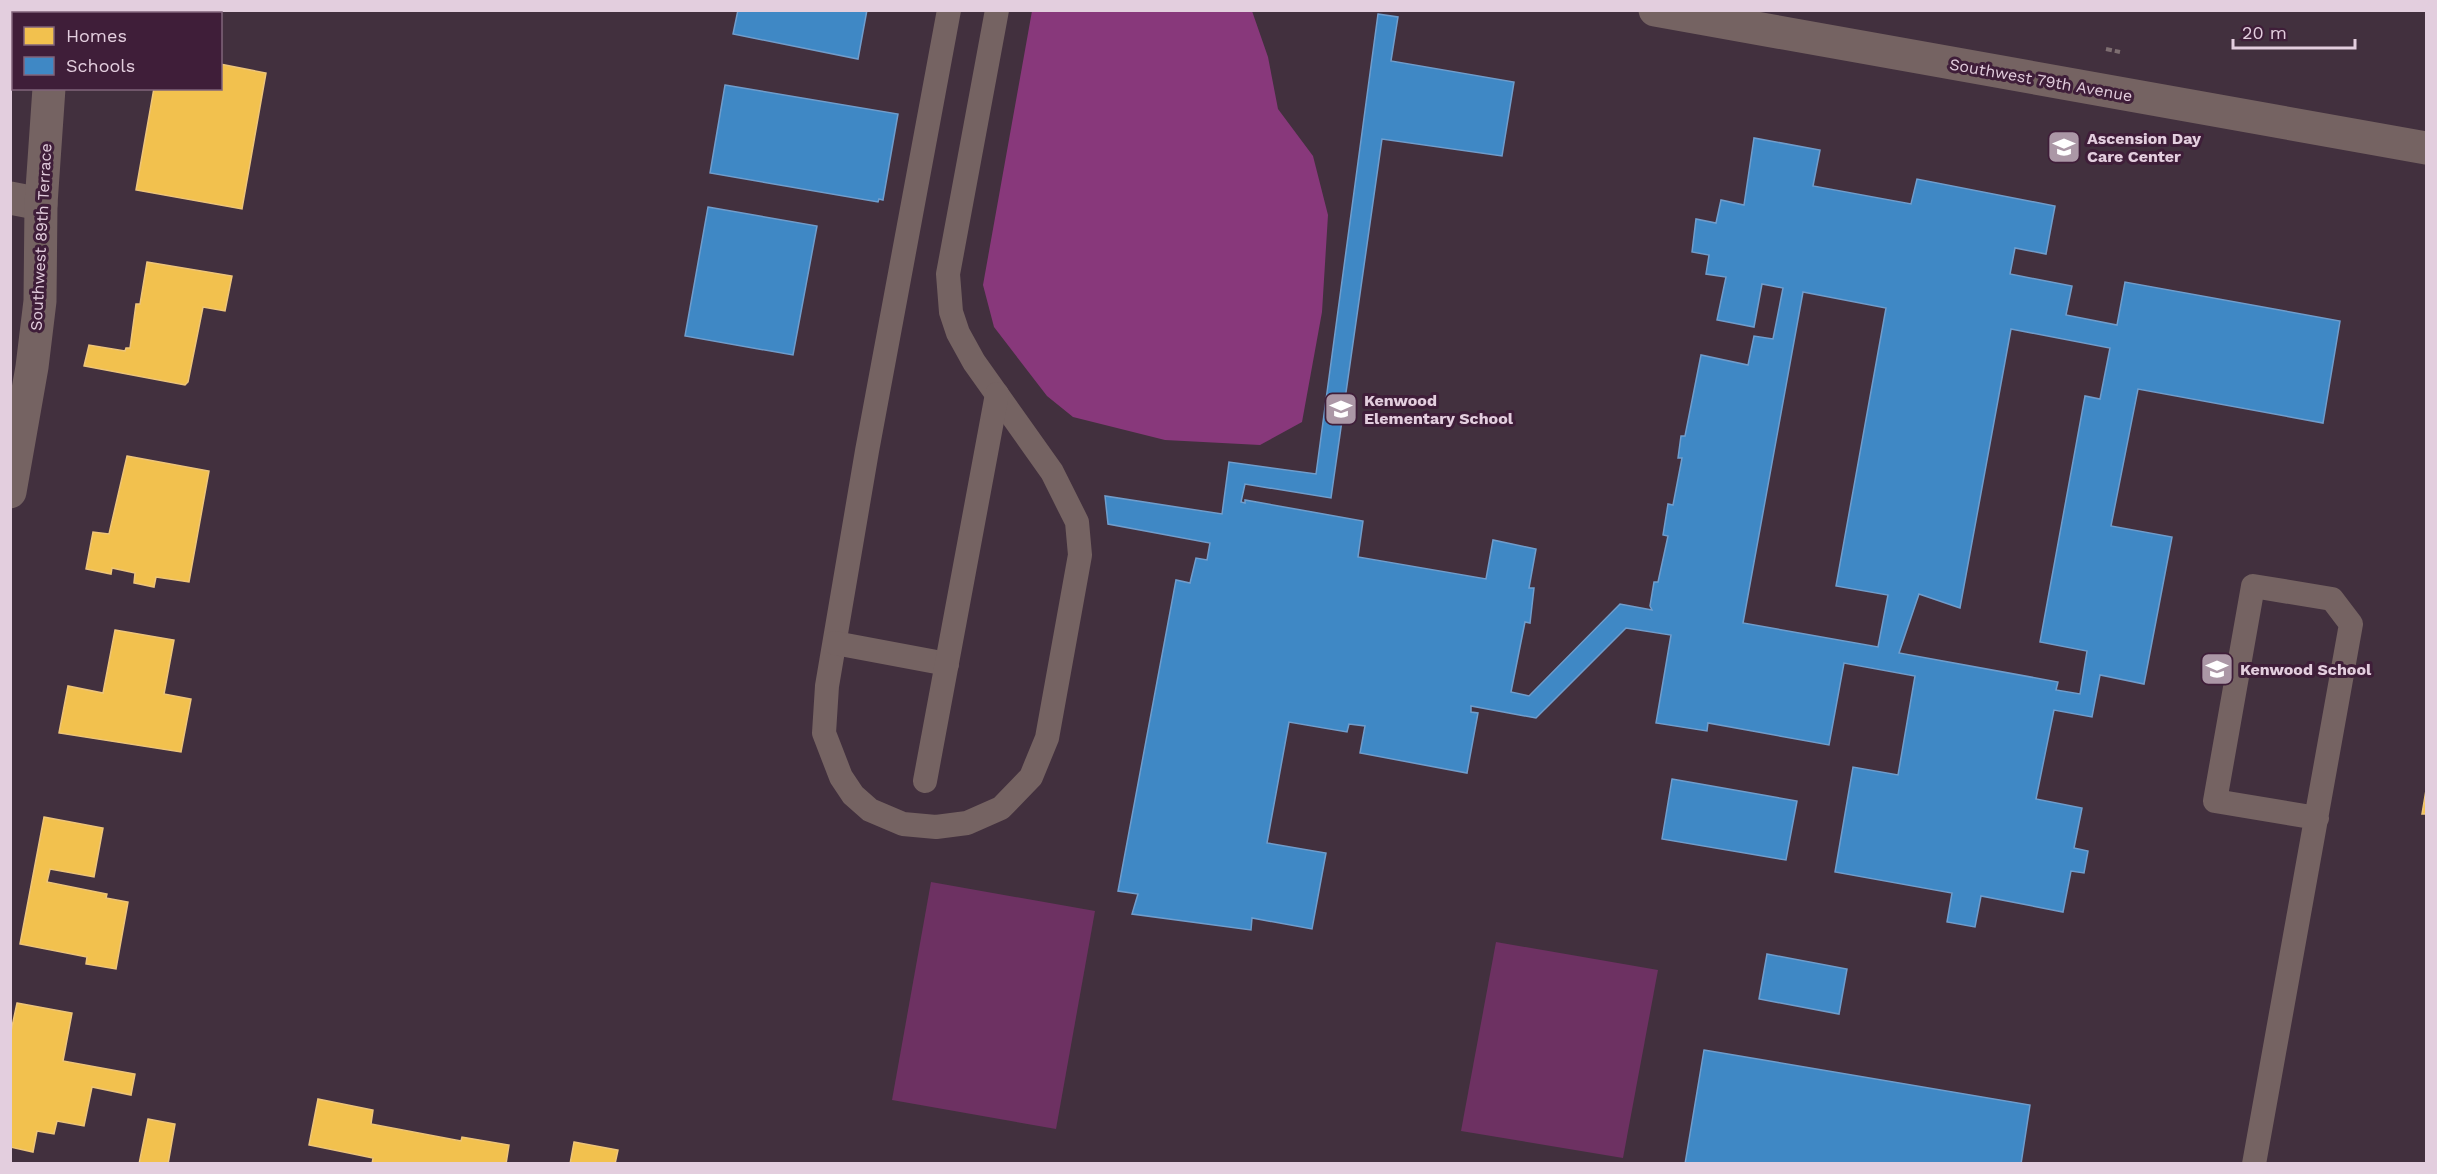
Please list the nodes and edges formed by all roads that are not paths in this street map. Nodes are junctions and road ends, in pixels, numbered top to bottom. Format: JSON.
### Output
{"nodes":[{"id":1,"x":950,"y":10,"type":"edge"},
{"id":2,"x":998,"y":10,"type":"edge"},
{"id":3,"x":1655,"y":10,"type":"edge"},
{"id":4,"x":49,"y":90,"type":"edge"},
{"id":5,"x":2427,"y":148,"type":"edge"},
{"id":6,"x":26,"y":201,"type":"edge"},
{"id":7,"x":997,"y":394,"type":"junction"},
{"id":8,"x":10,"y":492,"type":"edge"},
{"id":9,"x":835,"y":643,"type":"junction"},
{"id":10,"x":947,"y":664,"type":"junction"},
{"id":11,"x":926,"y":781,"type":"dead end"},
{"id":12,"x":2317,"y":818,"type":"junction"},
{"id":13,"x":2254,"y":1164,"type":"edge"}],
"edges":[{"from":1,"to":9,"type":"lane"},
{"from":2,"to":7,"type":"lane"},
{"from":3,"to":5,"type":"street","name":"Southwest 79th Avenue"},
{"from":4,"to":6,"type":"street","name":"Southwest 89th Terrace"},
{"from":6,"to":8,"type":"street","name":"Southwest 89th Terrace"},
{"from":7,"to":9,"type":"lane"},
{"from":7,"to":10,"type":"lane"},
{"from":9,"to":10,"type":"lane"},
{"from":10,"to":11,"type":"lane"},
{"from":12,"to":12,"type":"lane"},
{"from":12,"to":13,"type":"lane"}]}
